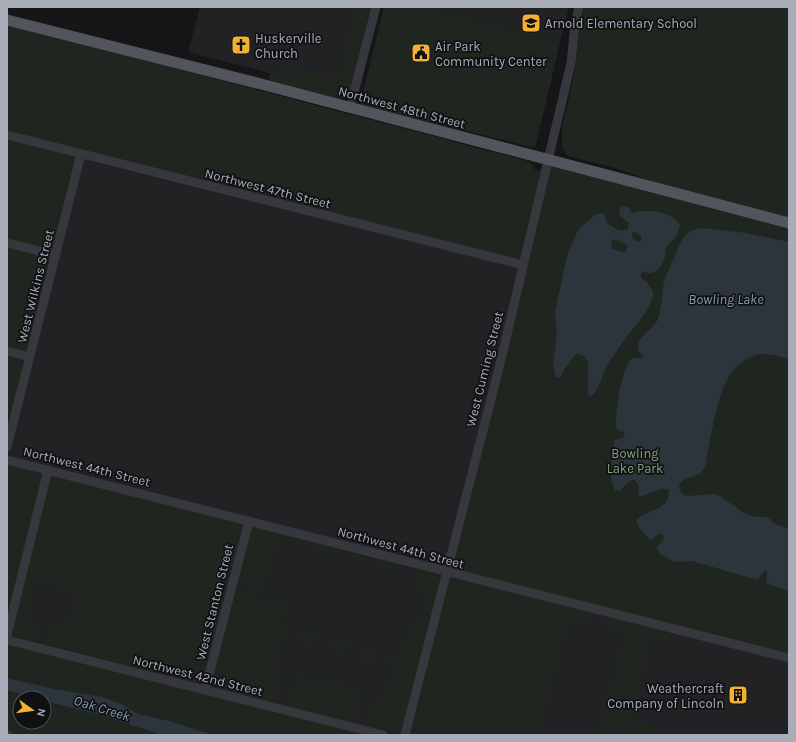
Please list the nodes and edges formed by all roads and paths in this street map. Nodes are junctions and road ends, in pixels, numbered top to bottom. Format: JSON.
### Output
{"nodes":[{"id":1,"x":376,"y":7,"type":"edge"},
{"id":2,"x":579,"y":7,"type":"edge"},
{"id":3,"x":7,"y":20,"type":"edge"},
{"id":4,"x":350,"y":108,"type":"junction"},
{"id":5,"x":7,"y":135,"type":"edge"},
{"id":6,"x":81,"y":154,"type":"junction"},
{"id":7,"x":548,"y":160,"type":"junction"},
{"id":8,"x":789,"y":223,"type":"edge"},
{"id":9,"x":7,"y":243,"type":"edge"},
{"id":10,"x":56,"y":255,"type":"junction"},
{"id":11,"x":522,"y":265,"type":"junction"},
{"id":12,"x":7,"y":351,"type":"edge"},
{"id":13,"x":30,"y":356,"type":"junction"},
{"id":14,"x":7,"y":447,"type":"edge"},
{"id":15,"x":7,"y":460,"type":"edge"},
{"id":16,"x":48,"y":470,"type":"junction"},
{"id":17,"x":249,"y":521,"type":"junction"},
{"id":18,"x":447,"y":572,"type":"junction"},
{"id":19,"x":7,"y":635,"type":"edge"},
{"id":20,"x":7,"y":640,"type":"edge"},
{"id":21,"x":789,"y":658,"type":"edge"},
{"id":22,"x":205,"y":690,"type":"junction"},
{"id":23,"x":383,"y":735,"type":"edge"},
{"id":24,"x":405,"y":735,"type":"edge"}],
"edges":[{"from":1,"to":4,"type":"street"},
{"from":2,"to":7,"type":"street","name":"West Cuming Street"},
{"from":3,"to":4,"type":"main road","name":"Northwest 48th Street"},
{"from":4,"to":7,"type":"main road","name":"Northwest 48th Street"},
{"from":5,"to":6,"type":"street","name":"Northwest 47th Street"},
{"from":6,"to":10,"type":"street","name":"West Wilkins Street"},
{"from":6,"to":11,"type":"street","name":"Northwest 47th Street"},
{"from":7,"to":8,"type":"main road","name":"Northwest 48th Street"},
{"from":7,"to":11,"type":"street","name":"West Cuming Street"},
{"from":9,"to":10,"type":"street"},
{"from":10,"to":13,"type":"street","name":"West Wilkins Street"},
{"from":11,"to":18,"type":"street","name":"West Cuming Street"},
{"from":12,"to":13,"type":"street"},
{"from":13,"to":14,"type":"street","name":"West Wilkins Street"},
{"from":15,"to":16,"type":"street","name":"Northwest 44th Street"},
{"from":16,"to":17,"type":"street","name":"Northwest 44th Street"},
{"from":16,"to":19,"type":"street"},
{"from":17,"to":18,"type":"street","name":"Northwest 44th Street"},
{"from":17,"to":22,"type":"street","name":"West Stanton Street"},
{"from":18,"to":21,"type":"street","name":"Northwest 44th Street"},
{"from":18,"to":24,"type":"street","name":"West Cuming Street"},
{"from":20,"to":22,"type":"street","name":"Northwest 42nd Street"},
{"from":22,"to":23,"type":"street","name":"Northwest 42nd Street"}]}
